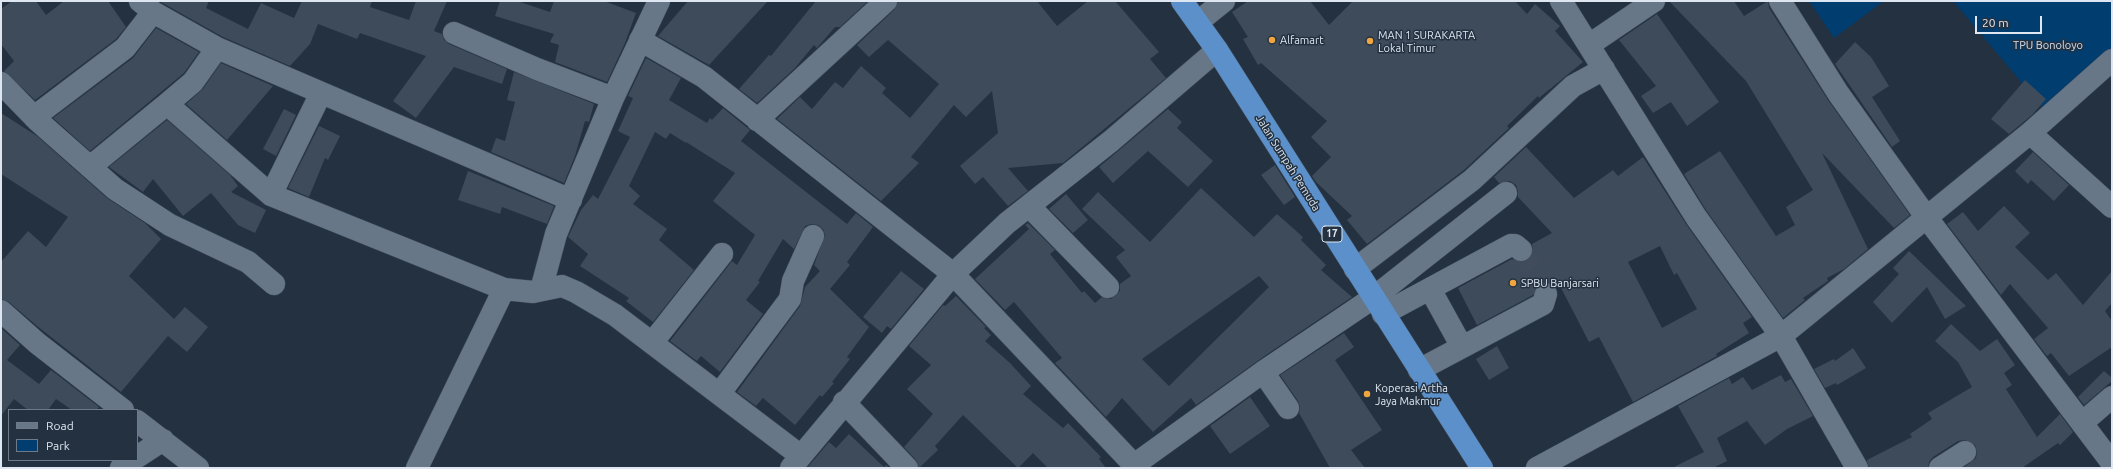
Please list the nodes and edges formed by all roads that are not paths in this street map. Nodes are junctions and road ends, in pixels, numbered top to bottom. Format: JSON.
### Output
{"nodes":[{"id":1,"x":886,"y":1,"type":"edge"},
{"id":2,"x":1182,"y":1,"type":"edge"},
{"id":3,"x":1224,"y":1,"type":"edge"},
{"id":4,"x":1561,"y":1,"type":"edge"},
{"id":5,"x":1654,"y":1,"type":"edge"},
{"id":6,"x":1780,"y":1,"type":"edge"},
{"id":7,"x":654,"y":2,"type":"edge"},
{"id":8,"x":147,"y":7,"type":"edge"},
{"id":9,"x":1198,"y":22,"type":"junction"},
{"id":10,"x":454,"y":33,"type":"dead end"},
{"id":11,"x":640,"y":40,"type":"junction"},
{"id":12,"x":1589,"y":45,"type":"junction"},
{"id":13,"x":217,"y":48,"type":"junction"},
{"id":14,"x":1217,"y":50,"type":"junction"},
{"id":15,"x":2112,"y":60,"type":"edge"},
{"id":16,"x":1604,"y":69,"type":"junction"},
{"id":17,"x":1,"y":84,"type":"edge"},
{"id":18,"x":321,"y":93,"type":"junction"},
{"id":19,"x":612,"y":98,"type":"junction"},
{"id":20,"x":167,"y":104,"type":"junction"},
{"id":21,"x":34,"y":117,"type":"junction"},
{"id":22,"x":757,"y":120,"type":"junction"},
{"id":23,"x":2030,"y":133,"type":"junction"},
{"id":24,"x":90,"y":167,"type":"junction"},
{"id":25,"x":1506,"y":193,"type":"dead end"},
{"id":26,"x":271,"y":195,"type":"junction"},
{"id":27,"x":571,"y":200,"type":"junction"},
{"id":28,"x":1029,"y":206,"type":"junction"},
{"id":29,"x":2112,"y":207,"type":"edge"},
{"id":30,"x":1927,"y":218,"type":"junction"},
{"id":31,"x":813,"y":236,"type":"dead end"},
{"id":32,"x":1520,"y":250,"type":"dead end"},
{"id":33,"x":722,"y":254,"type":"dead end"},
{"id":34,"x":1355,"y":269,"type":"junction"},
{"id":35,"x":953,"y":274,"type":"junction"},
{"id":36,"x":274,"y":284,"type":"dead end"},
{"id":37,"x":1108,"y":287,"type":"dead end"},
{"id":38,"x":1430,"y":288,"type":"junction"},
{"id":39,"x":504,"y":289,"type":"junction"},
{"id":40,"x":541,"y":290,"type":"junction"},
{"id":41,"x":1546,"y":294,"type":"dead end"},
{"id":42,"x":1378,"y":306,"type":"junction"},
{"id":43,"x":1,"y":311,"type":"edge"},
{"id":44,"x":1781,"y":336,"type":"junction"},
{"id":45,"x":652,"y":343,"type":"junction"},
{"id":46,"x":1462,"y":347,"type":"junction"},
{"id":47,"x":1419,"y":370,"type":"junction"},
{"id":48,"x":1263,"y":372,"type":"junction"},
{"id":49,"x":720,"y":393,"type":"junction"},
{"id":50,"x":2112,"y":397,"type":"edge"},
{"id":51,"x":844,"y":402,"type":"junction"},
{"id":52,"x":1288,"y":408,"type":"dead end"},
{"id":53,"x":122,"y":409,"type":"edge"},
{"id":54,"x":138,"y":422,"type":"edge"},
{"id":55,"x":2082,"y":423,"type":"junction"},
{"id":56,"x":162,"y":440,"type":"junction"},
{"id":57,"x":1965,"y":452,"type":"dead end"},
{"id":58,"x":138,"y":456,"type":"edge"},
{"id":59,"x":132,"y":461,"type":"edge"},
{"id":60,"x":796,"y":462,"type":"edge"},
{"id":61,"x":2112,"y":463,"type":"edge"},
{"id":62,"x":1136,"y":466,"type":"edge"},
{"id":63,"x":121,"y":468,"type":"edge"},
{"id":64,"x":198,"y":468,"type":"edge"},
{"id":65,"x":417,"y":468,"type":"edge"},
{"id":66,"x":907,"y":468,"type":"edge"},
{"id":67,"x":1482,"y":468,"type":"edge"},
{"id":68,"x":1537,"y":468,"type":"edge"},
{"id":69,"x":1857,"y":468,"type":"edge"},
{"id":70,"x":1940,"y":468,"type":"edge"}],
"edges":[{"from":1,"to":22,"type":"street"},
{"from":2,"to":9,"type":"highway","name":"Jalan Sumpah Pemuda","number":"17"},
{"from":3,"to":9,"type":"street"},
{"from":4,"to":12,"type":"street"},
{"from":5,"to":12,"type":"street"},
{"from":6,"to":30,"type":"street"},
{"from":7,"to":11,"type":"street"},
{"from":8,"to":13,"type":"street"},
{"from":8,"to":21,"type":"street"},
{"from":9,"to":14,"type":"highway","name":"Jalan Sumpah Pemuda","number":"17"},
{"from":10,"to":19,"type":"street"},
{"from":11,"to":19,"type":"street"},
{"from":11,"to":22,"type":"street"},
{"from":12,"to":16,"type":"street"},
{"from":13,"to":18,"type":"street"},
{"from":13,"to":20,"type":"street"},
{"from":14,"to":28,"type":"street"},
{"from":14,"to":34,"type":"highway","name":"Jalan Sumpah Pemuda","number":"17"},
{"from":15,"to":23,"type":"street"},
{"from":16,"to":34,"type":"street"},
{"from":16,"to":44,"type":"street"},
{"from":17,"to":21,"type":"street"},
{"from":18,"to":26,"type":"street"},
{"from":18,"to":27,"type":"street"},
{"from":19,"to":27,"type":"street"},
{"from":20,"to":24,"type":"street"},
{"from":20,"to":26,"type":"street"},
{"from":21,"to":24,"type":"street"},
{"from":22,"to":35,"type":"street"},
{"from":23,"to":29,"type":"street"},
{"from":23,"to":30,"type":"street"},
{"from":24,"to":36,"type":"street"},
{"from":25,"to":42,"type":"street"},
{"from":26,"to":39,"type":"street"},
{"from":27,"to":40,"type":"street"},
{"from":28,"to":35,"type":"street"},
{"from":28,"to":37,"type":"street"},
{"from":30,"to":44,"type":"street"},
{"from":30,"to":55,"type":"street"},
{"from":31,"to":49,"type":"street"},
{"from":32,"to":38,"type":"street"},
{"from":33,"to":45,"type":"street"},
{"from":34,"to":42,"type":"highway","name":"Jalan Sumpah Pemuda","number":"17"},
{"from":35,"to":51,"type":"street"},
{"from":35,"to":62,"type":"street"},
{"from":38,"to":42,"type":"street"},
{"from":38,"to":46,"type":"street"},
{"from":39,"to":40,"type":"street"},
{"from":39,"to":65,"type":"street"},
{"from":40,"to":45,"type":"street"},
{"from":41,"to":46,"type":"street"},
{"from":42,"to":47,"type":"highway","name":"Jalan Sumpah Pemuda","number":"17"},
{"from":42,"to":48,"type":"street"},
{"from":43,"to":53,"type":"street"},
{"from":44,"to":68,"type":"street"},
{"from":44,"to":69,"type":"street"},
{"from":45,"to":49,"type":"street"},
{"from":46,"to":47,"type":"street"},
{"from":47,"to":67,"type":"highway","name":"Jalan Sumpah Pemuda","number":"17"},
{"from":48,"to":52,"type":"street"},
{"from":48,"to":62,"type":"street"},
{"from":49,"to":60,"type":"street"},
{"from":50,"to":55,"type":"street"},
{"from":51,"to":60,"type":"street"},
{"from":51,"to":66,"type":"street"},
{"from":54,"to":56,"type":"street"},
{"from":55,"to":61,"type":"street"},
{"from":56,"to":58,"type":"street"},
{"from":56,"to":64,"type":"street"},
{"from":57,"to":70,"type":"street"},
{"from":59,"to":63,"type":"street"}]}
